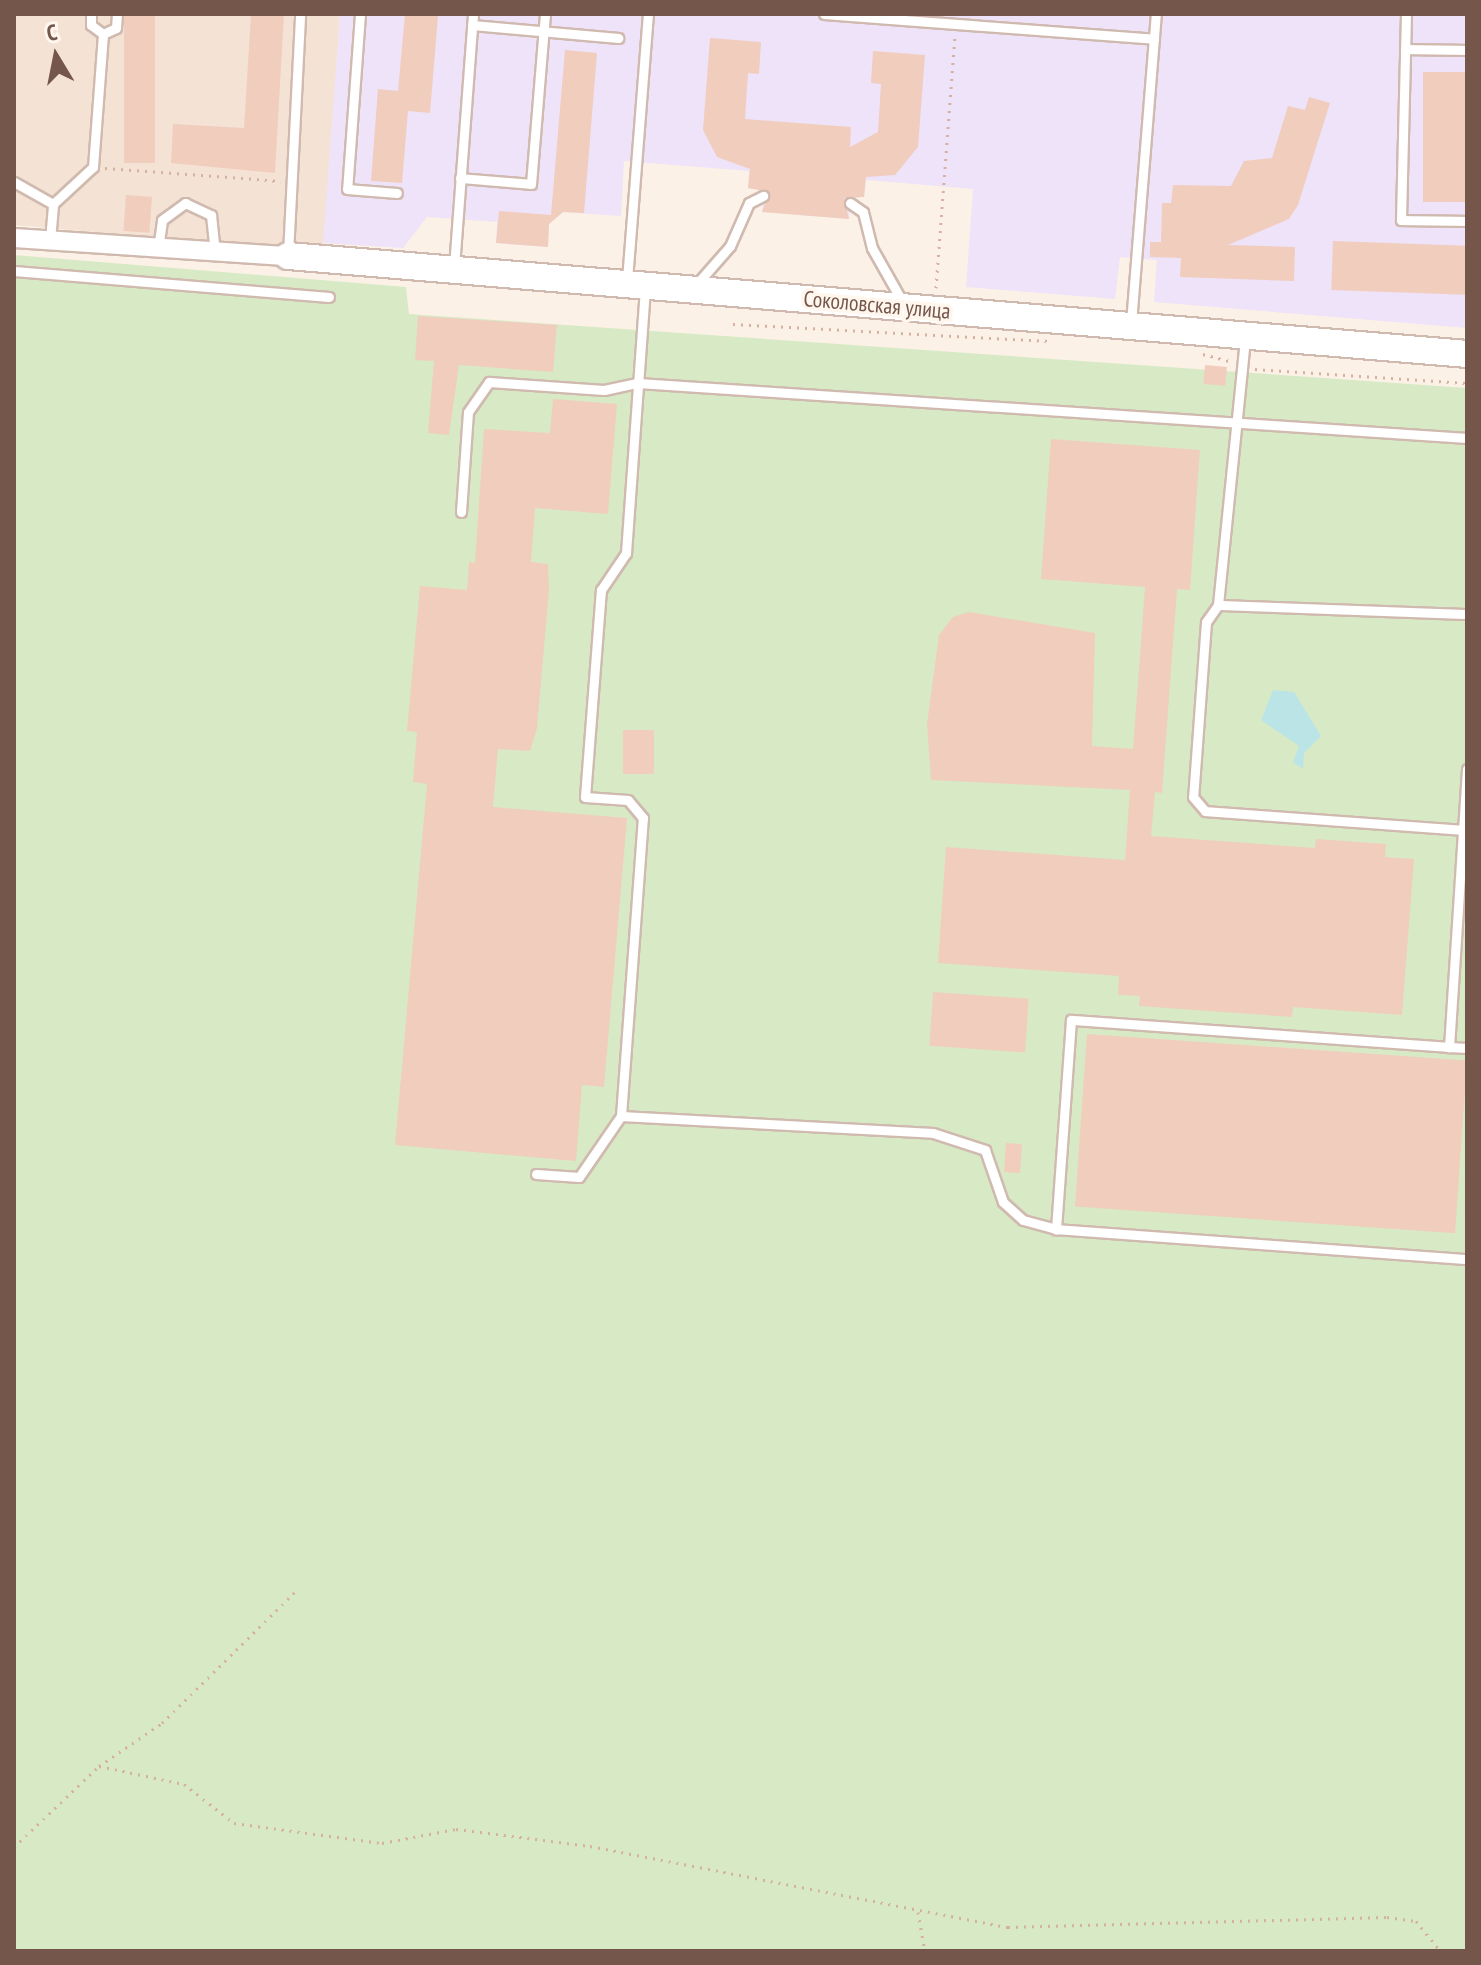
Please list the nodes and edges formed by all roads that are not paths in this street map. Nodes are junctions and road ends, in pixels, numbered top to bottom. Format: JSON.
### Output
{"nodes":[{"id":1,"x":91,"y":14,"type":"edge"},
{"id":2,"x":117,"y":14,"type":"edge"},
{"id":3,"x":300,"y":14,"type":"edge"},
{"id":4,"x":360,"y":14,"type":"edge"},
{"id":5,"x":473,"y":14,"type":"edge"},
{"id":6,"x":545,"y":14,"type":"edge"},
{"id":7,"x":648,"y":14,"type":"edge"},
{"id":8,"x":824,"y":14,"type":"edge"},
{"id":9,"x":1156,"y":14,"type":"edge"},
{"id":10,"x":1406,"y":14,"type":"edge"},
{"id":11,"x":472,"y":25,"type":"junction"},
{"id":12,"x":543,"y":31,"type":"junction"},
{"id":13,"x":103,"y":34,"type":"junction"},
{"id":14,"x":618,"y":38,"type":"dead end"},
{"id":15,"x":1154,"y":39,"type":"junction"},
{"id":16,"x":1405,"y":49,"type":"junction"},
{"id":17,"x":1467,"y":50,"type":"edge"},
{"id":18,"x":460,"y":178,"type":"junction"},
{"id":19,"x":14,"y":182,"type":"edge"},
{"id":20,"x":397,"y":193,"type":"dead end"},
{"id":21,"x":763,"y":196,"type":"dead end"},
{"id":22,"x":850,"y":203,"type":"dead end"},
{"id":23,"x":53,"y":204,"type":"junction"},
{"id":24,"x":1467,"y":221,"type":"edge"},
{"id":25,"x":14,"y":238,"type":"edge"},
{"id":26,"x":50,"y":240,"type":"junction"},
{"id":27,"x":158,"y":249,"type":"junction"},
{"id":28,"x":215,"y":253,"type":"junction"},
{"id":29,"x":288,"y":256,"type":"junction"},
{"id":30,"x":454,"y":267,"type":"junction"},
{"id":31,"x":14,"y":271,"type":"edge"},
{"id":32,"x":636,"y":284,"type":"junction"},
{"id":33,"x":692,"y":289,"type":"junction"},
{"id":34,"x":329,"y":297,"type":"dead end"},
{"id":35,"x":906,"y":307,"type":"junction"},
{"id":36,"x":1131,"y":326,"type":"junction"},
{"id":37,"x":1245,"y":336,"type":"junction"},
{"id":38,"x":1467,"y":354,"type":"edge"},
{"id":39,"x":638,"y":383,"type":"junction"},
{"id":40,"x":1231,"y":423,"type":"junction"},
{"id":41,"x":1467,"y":438,"type":"edge"},
{"id":42,"x":461,"y":512,"type":"dead end"},
{"id":43,"x":1218,"y":605,"type":"junction"},
{"id":44,"x":1467,"y":614,"type":"edge"},
{"id":45,"x":1467,"y":769,"type":"edge"},
{"id":46,"x":1463,"y":830,"type":"junction"},
{"id":47,"x":1449,"y":1047,"type":"junction"},
{"id":48,"x":1467,"y":1048,"type":"edge"},
{"id":49,"x":621,"y":1116,"type":"junction"},
{"id":50,"x":536,"y":1174,"type":"dead end"},
{"id":51,"x":1056,"y":1229,"type":"junction"},
{"id":52,"x":1467,"y":1259,"type":"edge"}],
"edges":[{"from":1,"to":13,"type":"lane"},
{"from":2,"to":13,"type":"lane"},
{"from":3,"to":29,"type":"lane"},
{"from":4,"to":20,"type":"lane"},
{"from":5,"to":11,"type":"lane"},
{"from":6,"to":12,"type":"lane"},
{"from":7,"to":32,"type":"lane"},
{"from":8,"to":15,"type":"lane"},
{"from":9,"to":15,"type":"lane"},
{"from":10,"to":16,"type":"lane"},
{"from":11,"to":12,"type":"lane"},
{"from":11,"to":18,"type":"lane"},
{"from":12,"to":14,"type":"lane"},
{"from":12,"to":18,"type":"lane"},
{"from":13,"to":23,"type":"lane"},
{"from":15,"to":36,"type":"lane"},
{"from":16,"to":17,"type":"lane"},
{"from":16,"to":24,"type":"lane"},
{"from":18,"to":30,"type":"lane"},
{"from":19,"to":23,"type":"lane"},
{"from":21,"to":33,"type":"lane"},
{"from":22,"to":35,"type":"lane"},
{"from":23,"to":26,"type":"lane"},
{"from":25,"to":26,"type":"street"},
{"from":26,"to":27,"type":"street"},
{"from":27,"to":28,"type":"street"},
{"from":27,"to":28,"type":"lane"},
{"from":28,"to":29,"type":"street"},
{"from":29,"to":30,"type":"street","name":"Соколовская улица"},
{"from":30,"to":32,"type":"street","name":"Соколовская улица"},
{"from":31,"to":34,"type":"lane"},
{"from":32,"to":33,"type":"street","name":"Соколовская улица"},
{"from":32,"to":39,"type":"lane"},
{"from":33,"to":35,"type":"street","name":"Соколовская улица"},
{"from":35,"to":36,"type":"street","name":"Соколовская улица"},
{"from":36,"to":37,"type":"street","name":"Соколовская улица"},
{"from":37,"to":38,"type":"street","name":"Соколовская улица"},
{"from":37,"to":40,"type":"lane"},
{"from":39,"to":40,"type":"lane"},
{"from":39,"to":42,"type":"lane"},
{"from":39,"to":49,"type":"lane"},
{"from":40,"to":41,"type":"lane"},
{"from":40,"to":43,"type":"lane"},
{"from":43,"to":44,"type":"lane"},
{"from":43,"to":46,"type":"lane"},
{"from":45,"to":46,"type":"lane"},
{"from":46,"to":47,"type":"lane"},
{"from":47,"to":48,"type":"lane"},
{"from":47,"to":51,"type":"lane"},
{"from":49,"to":50,"type":"lane"},
{"from":49,"to":51,"type":"lane"},
{"from":51,"to":52,"type":"lane"}]}
